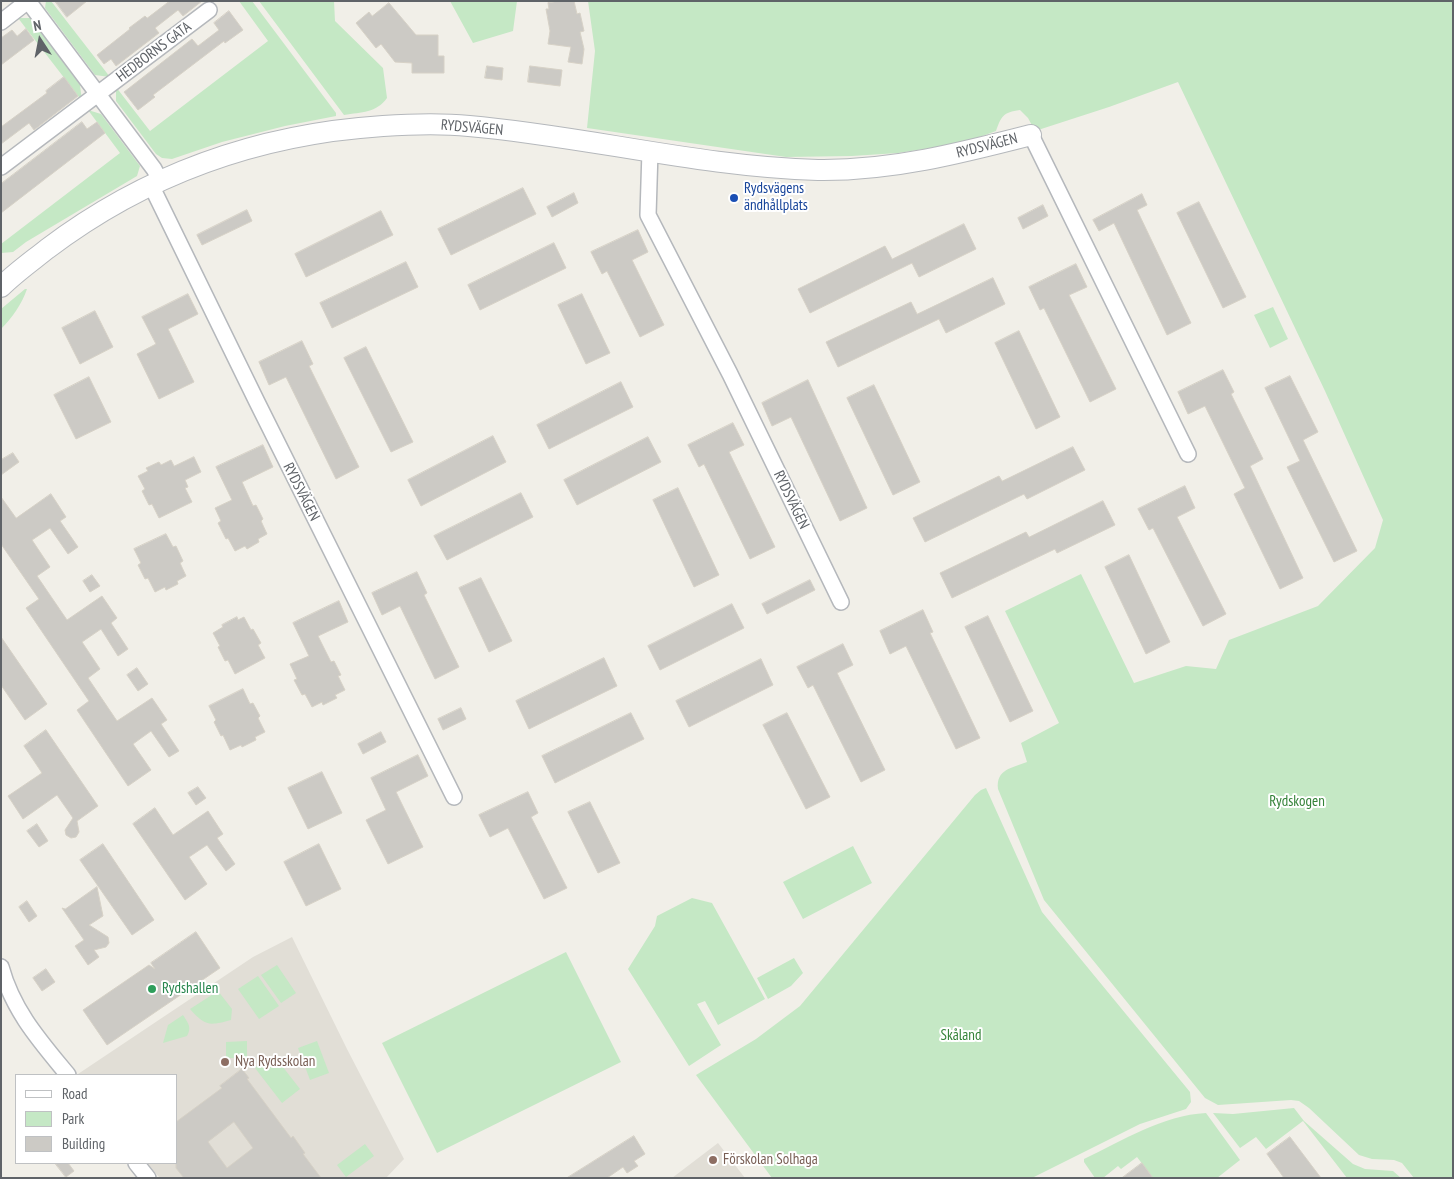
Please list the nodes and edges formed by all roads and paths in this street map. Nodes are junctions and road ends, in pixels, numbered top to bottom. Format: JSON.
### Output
{"nodes":[{"id":1,"x":28,"y":1,"type":"edge"},
{"id":2,"x":209,"y":10,"type":"dead end"},
{"id":3,"x":1,"y":22,"type":"edge"},
{"id":4,"x":98,"y":94,"type":"junction"},
{"id":5,"x":1031,"y":135,"type":"joint"},
{"id":6,"x":650,"y":151,"type":"junction"},
{"id":7,"x":1,"y":167,"type":"edge"},
{"id":8,"x":156,"y":183,"type":"junction"},
{"id":9,"x":1,"y":287,"type":"edge"},
{"id":10,"x":1188,"y":454,"type":"dead end"},
{"id":11,"x":841,"y":602,"type":"dead end"},
{"id":12,"x":454,"y":797,"type":"dead end"},
{"id":13,"x":1,"y":967,"type":"edge"},
{"id":14,"x":67,"y":1074,"type":"edge"},
{"id":15,"x":137,"y":1164,"type":"edge"},
{"id":16,"x":148,"y":1178,"type":"edge"}],
"edges":[{"from":1,"to":3,"type":"street"},
{"from":1,"to":4,"type":"street"},
{"from":2,"to":4,"type":"street","name":"HEDBORNS GATA"},
{"from":4,"to":7,"type":"street","name":"HEDBORNS GATA"},
{"from":4,"to":8,"type":"street"},
{"from":5,"to":6,"type":"street","name":"RYDSVÄGEN"},
{"from":5,"to":10,"type":"street","name":"RYDSVÄGEN"},
{"from":6,"to":8,"type":"street","name":"RYDSVÄGEN"},
{"from":6,"to":11,"type":"street","name":"RYDSVÄGEN"},
{"from":8,"to":9,"type":"street","name":"RYDSVÄGEN"},
{"from":8,"to":12,"type":"street","name":"RYDSVÄGEN"},
{"from":13,"to":14,"type":"street"},
{"from":15,"to":16,"type":"street"}]}
